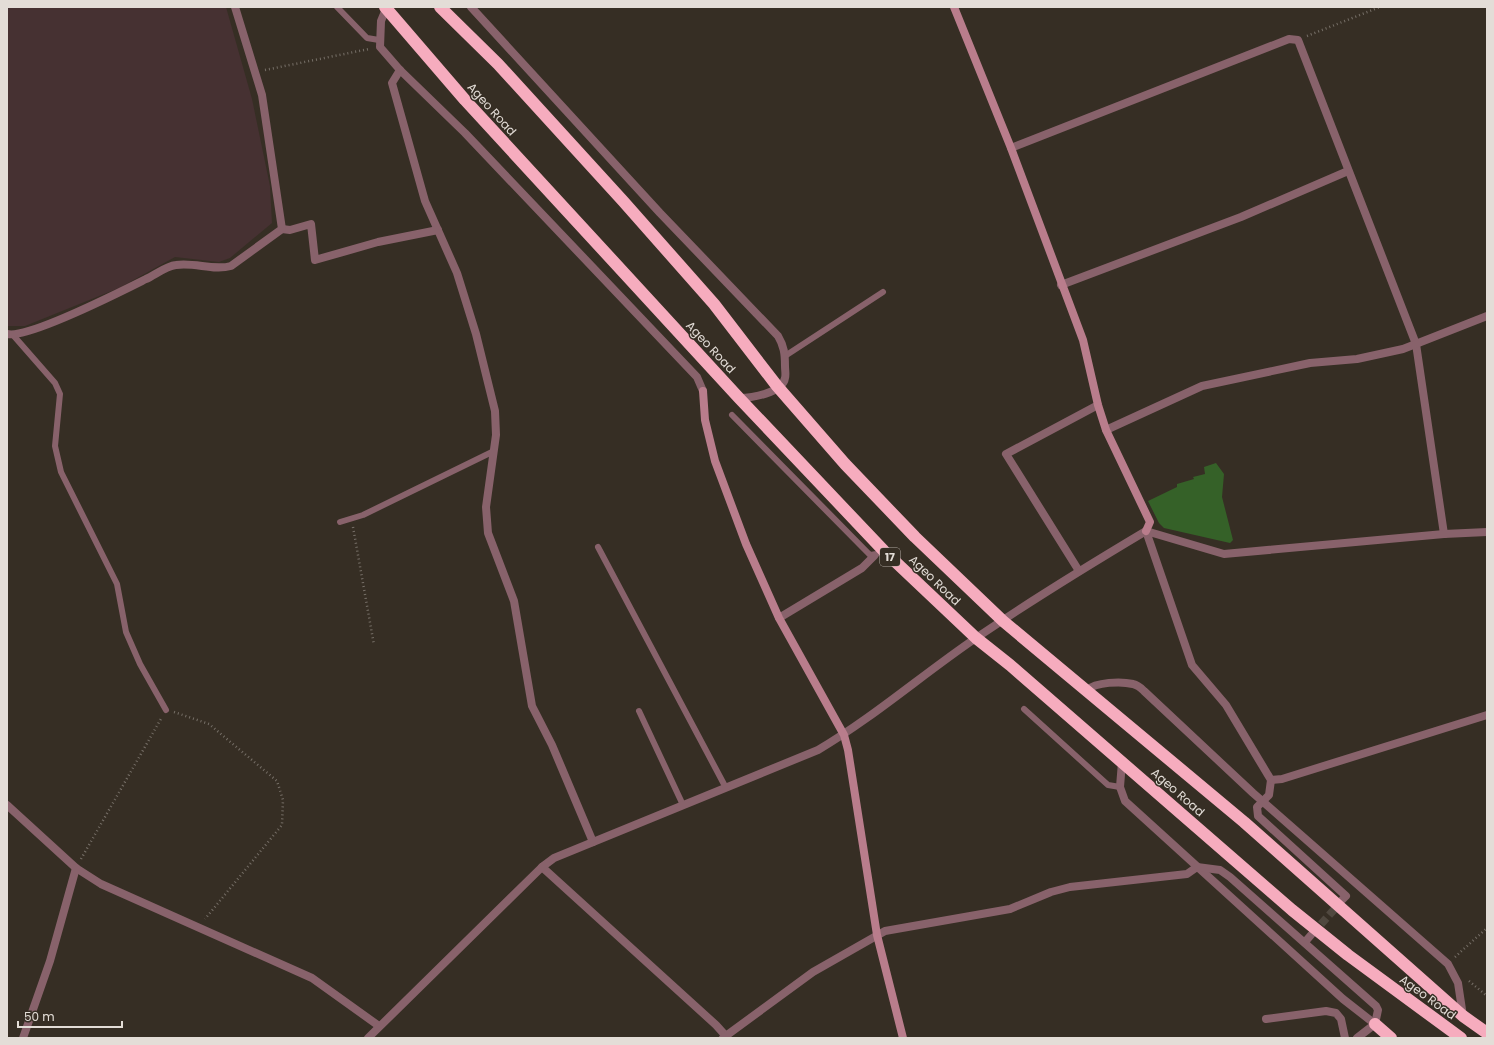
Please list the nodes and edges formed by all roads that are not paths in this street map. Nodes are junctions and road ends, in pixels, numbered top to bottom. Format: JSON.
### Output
{"nodes":[{"id":1,"x":235,"y":7,"type":"edge"},
{"id":2,"x":336,"y":7,"type":"edge"},
{"id":3,"x":440,"y":7,"type":"edge"},
{"id":4,"x":471,"y":7,"type":"edge"},
{"id":5,"x":954,"y":7,"type":"edge"},
{"id":6,"x":386,"y":8,"type":"edge"},
{"id":7,"x":379,"y":43,"type":"junction"},
{"id":8,"x":400,"y":70,"type":"junction"},
{"id":9,"x":1011,"y":148,"type":"junction"},
{"id":10,"x":1348,"y":171,"type":"junction"},
{"id":11,"x":282,"y":229,"type":"junction"},
{"id":12,"x":438,"y":230,"type":"junction"},
{"id":13,"x":1061,"y":285,"type":"junction"},
{"id":14,"x":883,"y":292,"type":"dead end"},
{"id":15,"x":1487,"y":316,"type":"edge"},
{"id":16,"x":10,"y":335,"type":"edge"},
{"id":17,"x":1416,"y":344,"type":"junction"},
{"id":18,"x":785,"y":356,"type":"junction"},
{"id":19,"x":779,"y":388,"type":"junction"},
{"id":20,"x":739,"y":398,"type":"junction"},
{"id":21,"x":1098,"y":405,"type":"junction"},
{"id":22,"x":732,"y":415,"type":"dead end"},
{"id":23,"x":1106,"y":430,"type":"junction"},
{"id":24,"x":494,"y":451,"type":"junction"},
{"id":25,"x":340,"y":522,"type":"dead end"},
{"id":26,"x":1146,"y":531,"type":"junction"},
{"id":27,"x":1487,"y":532,"type":"edge"},
{"id":28,"x":1444,"y":534,"type":"junction"},
{"id":29,"x":598,"y":547,"type":"dead end"},
{"id":30,"x":879,"y":554,"type":"junction"},
{"id":31,"x":1079,"y":571,"type":"junction"},
{"id":32,"x":779,"y":618,"type":"junction"},
{"id":33,"x":1003,"y":621,"type":"junction"},
{"id":34,"x":976,"y":638,"type":"junction"},
{"id":35,"x":1087,"y":690,"type":"junction"},
{"id":36,"x":1024,"y":709,"type":"dead end"},
{"id":37,"x":166,"y":710,"type":"road end"},
{"id":38,"x":639,"y":711,"type":"dead end"},
{"id":39,"x":1487,"y":715,"type":"edge"},
{"id":40,"x":844,"y":735,"type":"junction"},
{"id":41,"x":1122,"y":762,"type":"junction"},
{"id":42,"x":1271,"y":780,"type":"junction"},
{"id":43,"x":1120,"y":787,"type":"junction"},
{"id":44,"x":726,"y":788,"type":"junction"},
{"id":45,"x":1263,"y":801,"type":"junction"},
{"id":46,"x":7,"y":804,"type":"edge"},
{"id":47,"x":683,"y":805,"type":"junction"},
{"id":48,"x":593,"y":842,"type":"junction"},
{"id":49,"x":542,"y":867,"type":"junction"},
{"id":50,"x":1196,"y":867,"type":"junction"},
{"id":51,"x":76,"y":868,"type":"junction"},
{"id":52,"x":1342,"y":900,"type":"dead end"},
{"id":53,"x":877,"y":935,"type":"junction"},
{"id":54,"x":1311,"y":935,"type":"tunnel mouth"},
{"id":55,"x":1305,"y":942,"type":"junction"},
{"id":56,"x":1463,"y":1016,"type":"junction"},
{"id":57,"x":1266,"y":1019,"type":"dead end"},
{"id":58,"x":1375,"y":1024,"type":"junction"},
{"id":59,"x":379,"y":1026,"type":"junction"},
{"id":60,"x":1487,"y":1033,"type":"edge"},
{"id":61,"x":724,"y":1037,"type":"edge"},
{"id":62,"x":23,"y":1038,"type":"edge"},
{"id":63,"x":368,"y":1038,"type":"edge"},
{"id":64,"x":903,"y":1038,"type":"edge"},
{"id":65,"x":1345,"y":1038,"type":"edge"},
{"id":66,"x":1357,"y":1038,"type":"edge"},
{"id":67,"x":1391,"y":1038,"type":"edge"},
{"id":68,"x":1461,"y":1038,"type":"edge"}],
"edges":[{"from":1,"to":11,"type":"street"},
{"from":2,"to":7,"type":"lane"},
{"from":3,"to":19,"type":"highway","name":"Ageo Road"},
{"from":4,"to":18,"type":"street"},
{"from":5,"to":9,"type":"street"},
{"from":6,"to":7,"type":"street"},
{"from":6,"to":20,"type":"highway","name":"Ageo Road","number":"17"},
{"from":7,"to":8,"type":"street"},
{"from":8,"to":12,"type":"street"},
{"from":8,"to":32,"type":"street"},
{"from":9,"to":10,"type":"street"},
{"from":9,"to":13,"type":"street"},
{"from":10,"to":13,"type":"street"},
{"from":10,"to":17,"type":"street"},
{"from":11,"to":12,"type":"street"},
{"from":11,"to":16,"type":"street"},
{"from":12,"to":24,"type":"street"},
{"from":13,"to":21,"type":"street"},
{"from":14,"to":18,"type":"lane"},
{"from":15,"to":17,"type":"street"},
{"from":16,"to":37,"type":"lane"},
{"from":17,"to":23,"type":"street"},
{"from":17,"to":28,"type":"street"},
{"from":18,"to":19,"type":"street"},
{"from":19,"to":20,"type":"street"},
{"from":19,"to":33,"type":"highway","name":"Ageo Road"},
{"from":20,"to":30,"type":"highway","name":"Ageo Road","number":"17"},
{"from":21,"to":23,"type":"street"},
{"from":21,"to":31,"type":"street"},
{"from":22,"to":30,"type":"lane"},
{"from":23,"to":26,"type":"street"},
{"from":24,"to":25,"type":"lane"},
{"from":24,"to":48,"type":"street"},
{"from":26,"to":28,"type":"street"},
{"from":26,"to":31,"type":"street"},
{"from":26,"to":42,"type":"street"},
{"from":27,"to":28,"type":"street"},
{"from":29,"to":44,"type":"lane"},
{"from":30,"to":32,"type":"street"},
{"from":30,"to":34,"type":"highway","name":"Ageo Road","number":"17"},
{"from":31,"to":33,"type":"street"},
{"from":32,"to":40,"type":"street"},
{"from":33,"to":34,"type":"street"},
{"from":33,"to":35,"type":"highway","name":"Ageo Road"},
{"from":34,"to":40,"type":"street"},
{"from":34,"to":41,"type":"highway","name":"Ageo Road","number":"17"},
{"from":35,"to":45,"type":"street"},
{"from":35,"to":56,"type":"highway","name":"Ageo Road"},
{"from":36,"to":43,"type":"lane"},
{"from":38,"to":47,"type":"lane"},
{"from":39,"to":42,"type":"street"},
{"from":40,"to":44,"type":"street"},
{"from":40,"to":53,"type":"street"},
{"from":41,"to":43,"type":"street"},
{"from":41,"to":68,"type":"highway","name":"Ageo Road","number":"17"},
{"from":42,"to":45,"type":"street"},
{"from":43,"to":50,"type":"street"},
{"from":44,"to":47,"type":"street"},
{"from":45,"to":52,"type":"street"},
{"from":45,"to":56,"type":"street"},
{"from":46,"to":51,"type":"street"},
{"from":47,"to":48,"type":"street"},
{"from":48,"to":49,"type":"street"},
{"from":49,"to":59,"type":"street"},
{"from":49,"to":61,"type":"street"},
{"from":50,"to":53,"type":"street"},
{"from":50,"to":55,"type":"street"},
{"from":50,"to":58,"type":"street"},
{"from":51,"to":59,"type":"street"},
{"from":51,"to":62,"type":"street"},
{"from":53,"to":61,"type":"street"},
{"from":53,"to":64,"type":"street"},
{"from":54,"to":55,"type":"street"},
{"from":55,"to":58,"type":"street"},
{"from":56,"to":60,"type":"highway","name":"Ageo Road"},
{"from":57,"to":65,"type":"street"},
{"from":58,"to":66,"type":"street"},
{"from":58,"to":67,"type":"highway"},
{"from":59,"to":63,"type":"street"}]}
